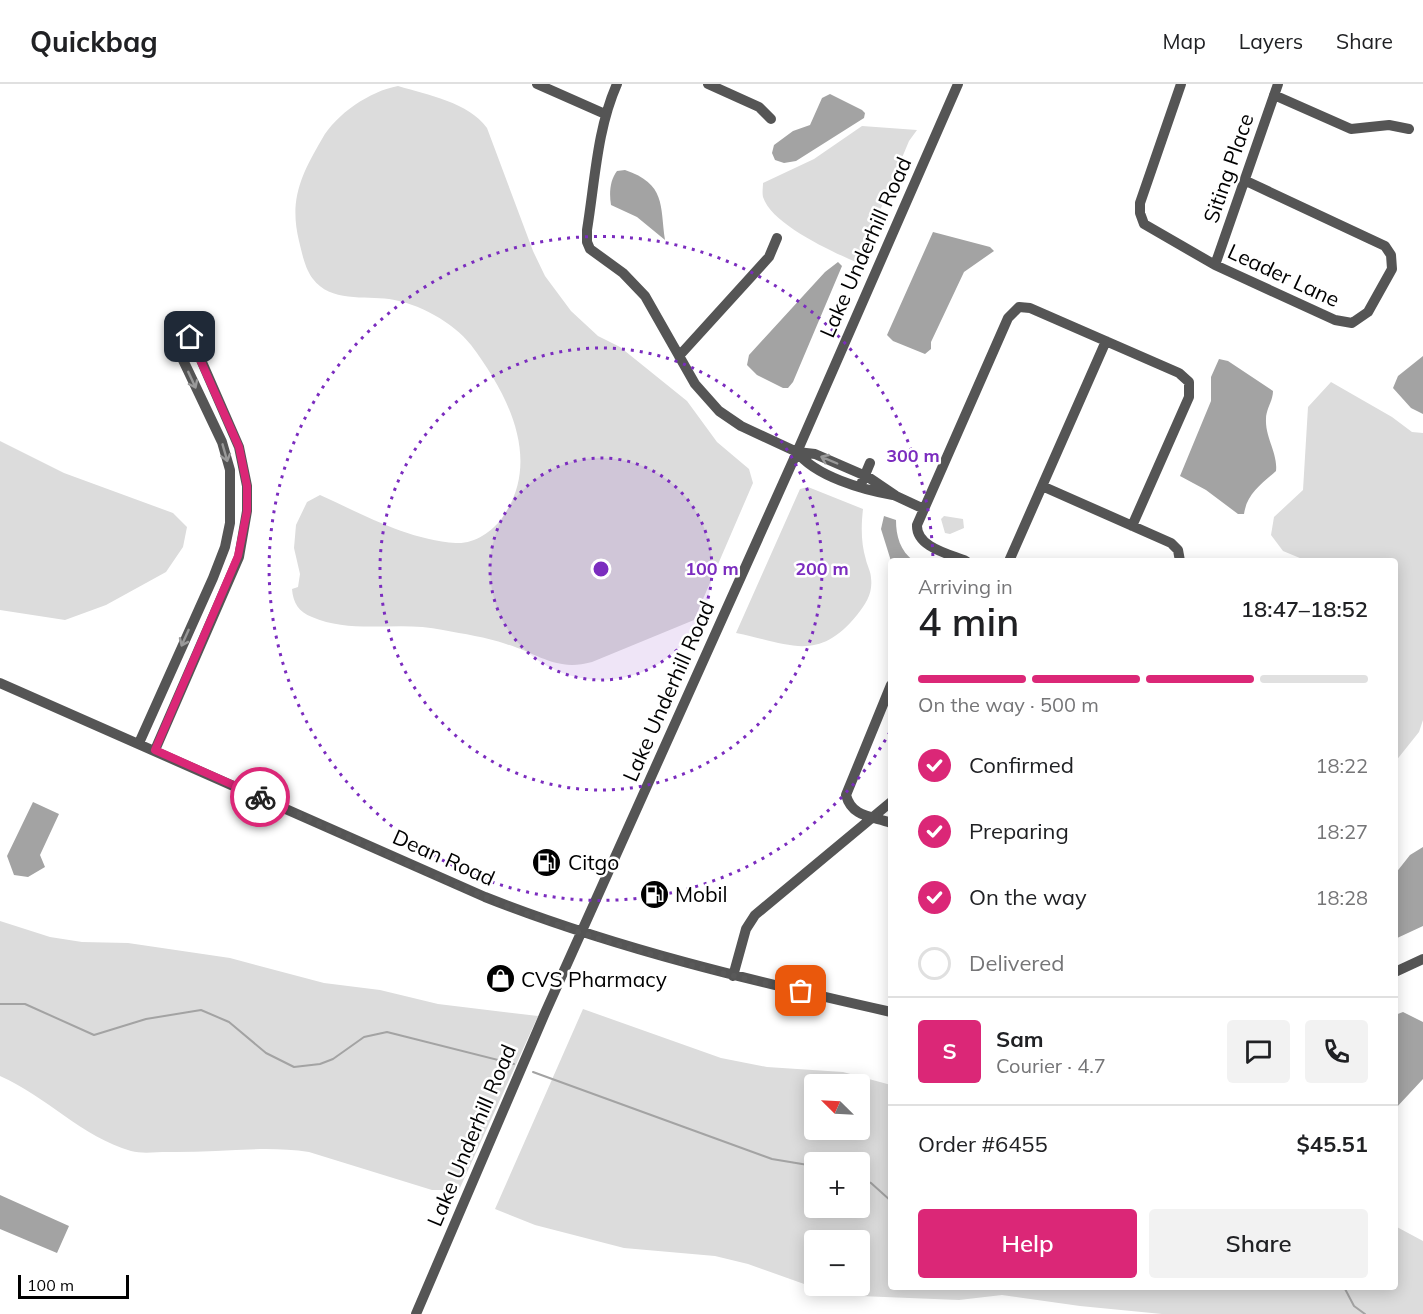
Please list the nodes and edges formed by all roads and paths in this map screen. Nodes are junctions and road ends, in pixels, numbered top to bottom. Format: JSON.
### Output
{"nodes":[{"id":1,"x":537,"y":84,"type":"edge"},
{"id":2,"x":617,"y":84,"type":"edge"},
{"id":3,"x":708,"y":84,"type":"edge"},
{"id":4,"x":958,"y":84,"type":"edge"},
{"id":5,"x":1181,"y":84,"type":"edge"},
{"id":6,"x":1276,"y":89,"type":"edge"},
{"id":7,"x":605,"y":114,"type":"junction"},
{"id":8,"x":771,"y":119,"type":"dead end"},
{"id":9,"x":1409,"y":129,"type":"dead end"},
{"id":10,"x":1244,"y":180,"type":"junction"},
{"id":11,"x":777,"y":238,"type":"dead end"},
{"id":12,"x":1215,"y":265,"type":"junction"},
{"id":13,"x":1106,"y":341,"type":"junction"},
{"id":14,"x":680,"y":356,"type":"junction"},
{"id":15,"x":797,"y":452,"type":"junction"},
{"id":16,"x":870,"y":463,"type":"dead end"},
{"id":17,"x":865,"y":475,"type":"junction"},
{"id":18,"x":1042,"y":486,"type":"junction"},
{"id":19,"x":859,"y":488,"type":"junction"},
{"id":20,"x":896,"y":496,"type":"junction"},
{"id":21,"x":924,"y":508,"type":"junction"},
{"id":22,"x":1132,"y":526,"type":"junction"},
{"id":23,"x":960,"y":558,"type":"edge"},
{"id":24,"x":1010,"y":558,"type":"edge"},
{"id":25,"x":1180,"y":558,"type":"edge"},
{"id":26,"x":0,"y":682,"type":"edge"},
{"id":27,"x":888,"y":692,"type":"edge"},
{"id":28,"x":139,"y":743,"type":"junction"},
{"id":29,"x":155,"y":750,"type":"junction"},
{"id":30,"x":888,"y":804,"type":"edge"},
{"id":31,"x":871,"y":818,"type":"junction"},
{"id":32,"x":888,"y":822,"type":"edge"},
{"id":33,"x":581,"y":933,"type":"junction"},
{"id":34,"x":1423,"y":959,"type":"edge"},
{"id":35,"x":1398,"y":971,"type":"edge"},
{"id":36,"x":734,"y":976,"type":"junction"},
{"id":37,"x":888,"y":1011,"type":"edge"},
{"id":38,"x":416,"y":1314,"type":"edge"}],
"edges":[{"from":1,"to":7,"type":"street"},
{"from":2,"to":7,"type":"street"},
{"from":3,"to":8,"type":"street"},
{"from":4,"to":15,"type":"street","name":"Lake Underhill Road"},
{"from":5,"to":12,"type":"street","name":"Leader Lane"},
{"from":6,"to":9,"type":"street"},
{"from":6,"to":10,"type":"street","name":"Siting Place"},
{"from":7,"to":14,"type":"street"},
{"from":10,"to":12,"type":"street","name":"Siting Place"},
{"from":10,"to":12,"type":"street","name":"Leader Lane"},
{"from":11,"to":14,"type":"street"},
{"from":13,"to":18,"type":"street"},
{"from":13,"to":21,"type":"street"},
{"from":13,"to":22,"type":"street"},
{"from":14,"to":15,"type":"street"},
{"from":17,"to":15,"type":"street","one_way":true},
{"from":15,"to":19,"type":"street"},
{"from":15,"to":33,"type":"street","name":"Lake Underhill Road"},
{"from":16,"to":17,"type":"street"},
{"from":17,"to":19,"type":"street"},
{"from":17,"to":20,"type":"street"},
{"from":18,"to":22,"type":"street"},
{"from":18,"to":24,"type":"street"},
{"from":19,"to":20,"type":"street"},
{"from":20,"to":21,"type":"street"},
{"from":21,"to":23,"type":"street"},
{"from":22,"to":25,"type":"street"},
{"from":26,"to":28,"type":"street","name":"Dean Road"},
{"from":27,"to":31,"type":"street"},
{"from":28,"to":29,"type":"street","name":"Dean Road"},
{"from":29,"to":28,"type":"street","one_way":true},
{"from":29,"to":33,"type":"street","name":"Dean Road"},
{"from":30,"to":31,"type":"street"},
{"from":31,"to":32,"type":"street"},
{"from":31,"to":36,"type":"street"},
{"from":33,"to":36,"type":"street","name":"Dean Road"},
{"from":33,"to":38,"type":"street","name":"Lake Underhill Road"},
{"from":34,"to":35,"type":"street"},
{"from":36,"to":37,"type":"street","name":"Dean Road"}]}
